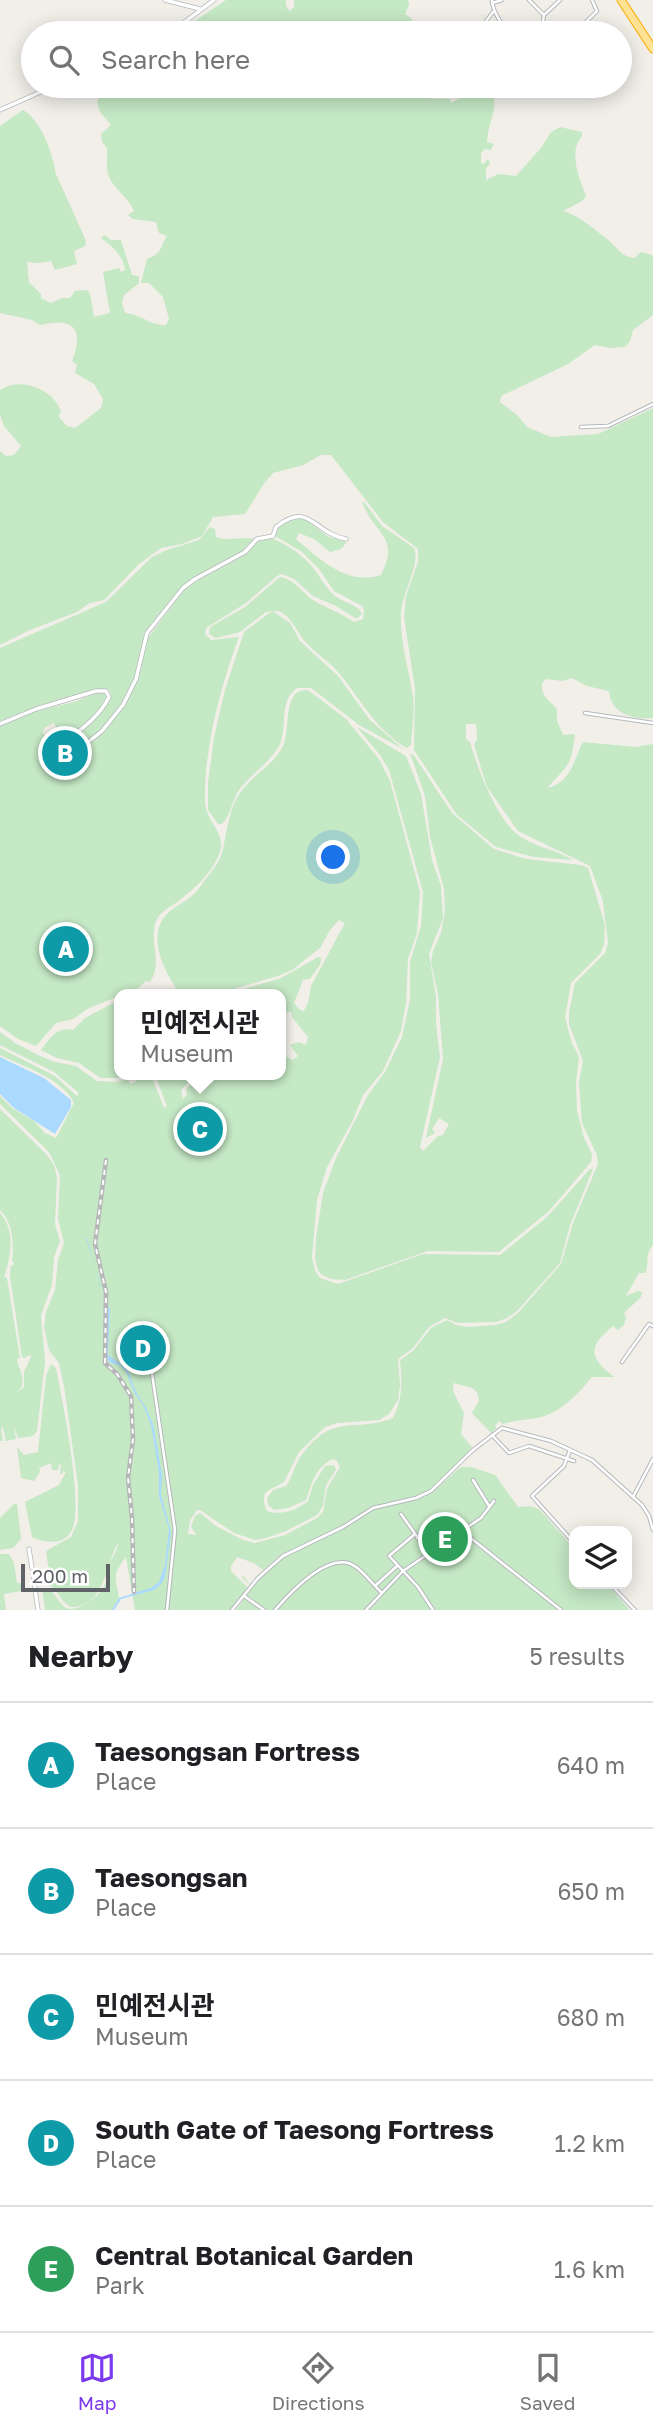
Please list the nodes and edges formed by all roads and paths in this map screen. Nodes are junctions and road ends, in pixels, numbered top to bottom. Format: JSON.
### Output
{"nodes":[{"id":1,"x":165,"y":0,"type":"edge"},
{"id":2,"x":214,"y":0,"type":"edge"},
{"id":3,"x":502,"y":0,"type":"edge"},
{"id":4,"x":529,"y":0,"type":"edge"},
{"id":5,"x":560,"y":0,"type":"edge"},
{"id":6,"x":592,"y":0,"type":"edge"},
{"id":7,"x":623,"y":0,"type":"edge"},
{"id":8,"x":492,"y":1,"type":"edge"},
{"id":9,"x":201,"y":9,"type":"junction"},
{"id":10,"x":493,"y":12,"type":"junction"},
{"id":11,"x":544,"y":15,"type":"junction"},
{"id":12,"x":186,"y":21,"type":"edge"},
{"id":13,"x":486,"y":21,"type":"edge"},
{"id":14,"x":500,"y":21,"type":"edge"},
{"id":15,"x":543,"y":21,"type":"edge"},
{"id":16,"x":587,"y":21,"type":"edge"},
{"id":17,"x":653,"y":43,"type":"edge"},
{"id":18,"x":653,"y":49,"type":"edge"},
{"id":19,"x":27,"y":98,"type":"edge"},
{"id":20,"x":0,"y":110,"type":"edge"},
{"id":21,"x":653,"y":404,"type":"edge"},
{"id":22,"x":581,"y":427,"type":"dead end"},
{"id":23,"x":346,"y":539,"type":"dead end"},
{"id":24,"x":585,"y":713,"type":"dead end"},
{"id":25,"x":0,"y":723,"type":"edge"},
{"id":26,"x":653,"y":723,"type":"edge"},
{"id":27,"x":653,"y":1326,"type":"edge"},
{"id":28,"x":150,"y":1360,"type":"dead end"},
{"id":29,"x":622,"y":1362,"type":"dead end"},
{"id":30,"x":492,"y":1434,"type":"junction"},
{"id":31,"x":570,"y":1450,"type":"junction"},
{"id":32,"x":567,"y":1459,"type":"junction"},
{"id":33,"x":653,"y":1459,"type":"edge"},
{"id":34,"x":575,"y":1461,"type":"dead end"},
{"id":35,"x":473,"y":1480,"type":"dead end"},
{"id":36,"x":633,"y":1497,"type":"junction"},
{"id":37,"x":494,"y":1501,"type":"dead end"},
{"id":38,"x":489,"y":1506,"type":"junction"},
{"id":39,"x":401,"y":1514,"type":"dead end"},
{"id":40,"x":434,"y":1526,"type":"dead end"},
{"id":41,"x":462,"y":1530,"type":"junction"},
{"id":42,"x":653,"y":1530,"type":"edge"},
{"id":43,"x":416,"y":1536,"type":"junction"},
{"id":44,"x":569,"y":1537,"type":"edge"},
{"id":45,"x":29,"y":1549,"type":"dead end"},
{"id":46,"x":428,"y":1552,"type":"junction"},
{"id":47,"x":397,"y":1566,"type":"junction"},
{"id":48,"x":32,"y":1568,"type":"dead end"},
{"id":49,"x":402,"y":1571,"type":"junction"},
{"id":50,"x":33,"y":1575,"type":"dead end"},
{"id":51,"x":374,"y":1586,"type":"junction"},
{"id":52,"x":615,"y":1589,"type":"edge"},
{"id":53,"x":381,"y":1592,"type":"junction"},
{"id":54,"x":244,"y":1596,"type":"junction"},
{"id":55,"x":38,"y":1610,"type":"edge"},
{"id":56,"x":167,"y":1610,"type":"edge"},
{"id":57,"x":232,"y":1610,"type":"edge"},
{"id":58,"x":264,"y":1610,"type":"edge"},
{"id":59,"x":275,"y":1610,"type":"edge"},
{"id":60,"x":366,"y":1610,"type":"edge"},
{"id":61,"x":433,"y":1610,"type":"edge"},
{"id":62,"x":561,"y":1610,"type":"edge"},
{"id":63,"x":635,"y":1610,"type":"edge"}],
"edges":[{"from":1,"to":9,"type":"street"},
{"from":2,"to":9,"type":"street"},
{"from":3,"to":8,"type":"street"},
{"from":4,"to":11,"type":"street"},
{"from":5,"to":11,"type":"street"},
{"from":6,"to":16,"type":"street"},
{"from":7,"to":17,"type":"highway"},
{"from":7,"to":18,"type":"highway"},
{"from":8,"to":10,"type":"street"},
{"from":9,"to":12,"type":"street"},
{"from":10,"to":13,"type":"street"},
{"from":10,"to":14,"type":"street"},
{"from":11,"to":15,"type":"street"},
{"from":19,"to":20,"type":"street"},
{"from":21,"to":22,"type":"street"},
{"from":23,"to":25,"type":"street"},
{"from":24,"to":26,"type":"street"},
{"from":27,"to":29,"type":"street"},
{"from":28,"to":56,"type":"street"},
{"from":30,"to":31,"type":"street"},
{"from":30,"to":32,"type":"street"},
{"from":30,"to":54,"type":"street"},
{"from":31,"to":32,"type":"street"},
{"from":31,"to":36,"type":"street"},
{"from":32,"to":34,"type":"street"},
{"from":32,"to":44,"type":"street"},
{"from":33,"to":36,"type":"street"},
{"from":35,"to":38,"type":"street"},
{"from":36,"to":42,"type":"street"},
{"from":37,"to":38,"type":"street"},
{"from":38,"to":41,"type":"street"},
{"from":39,"to":43,"type":"street"},
{"from":40,"to":43,"type":"street"},
{"from":41,"to":46,"type":"street"},
{"from":41,"to":62,"type":"street"},
{"from":43,"to":46,"type":"street"},
{"from":43,"to":47,"type":"street"},
{"from":45,"to":48,"type":"street"},
{"from":46,"to":49,"type":"street"},
{"from":47,"to":49,"type":"street"},
{"from":47,"to":51,"type":"street"},
{"from":49,"to":53,"type":"street"},
{"from":49,"to":61,"type":"street"},
{"from":50,"to":55,"type":"street"},
{"from":51,"to":53,"type":"street"},
{"from":51,"to":59,"type":"street"},
{"from":52,"to":63,"type":"street"},
{"from":53,"to":60,"type":"street"},
{"from":54,"to":57,"type":"street"},
{"from":54,"to":58,"type":"street"}]}
